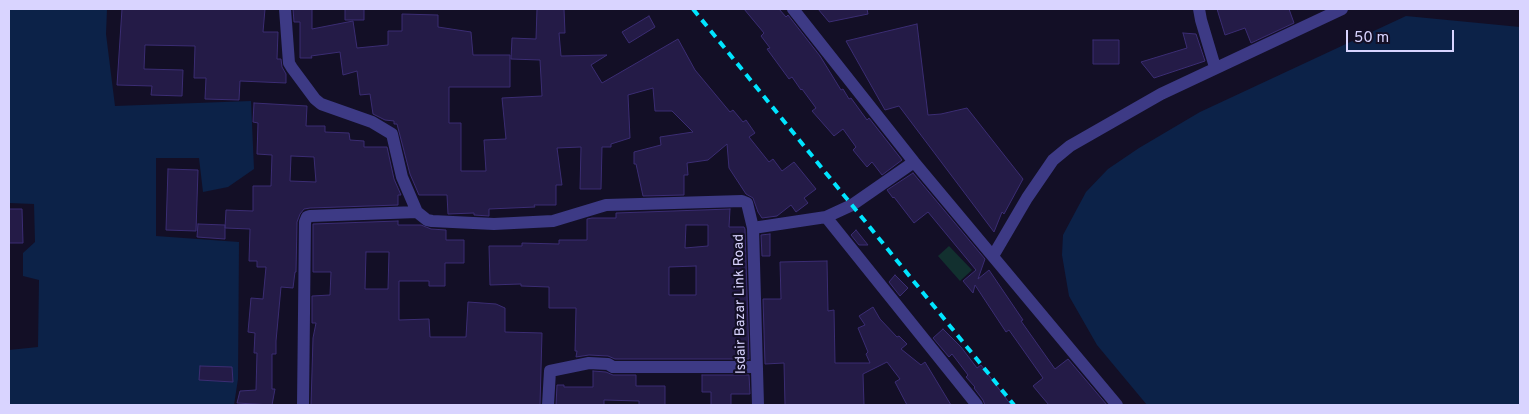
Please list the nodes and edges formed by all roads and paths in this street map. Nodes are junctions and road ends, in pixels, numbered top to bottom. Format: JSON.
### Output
{"nodes":[{"id":1,"x":285,"y":9,"type":"edge"},
{"id":2,"x":793,"y":9,"type":"edge"},
{"id":3,"x":1199,"y":9,"type":"edge"},
{"id":4,"x":1342,"y":9,"type":"edge"},
{"id":5,"x":1215,"y":67,"type":"junction"},
{"id":6,"x":914,"y":162,"type":"junction"},
{"id":7,"x":417,"y":212,"type":"junction"},
{"id":8,"x":826,"y":218,"type":"junction"},
{"id":9,"x":753,"y":228,"type":"junction"},
{"id":10,"x":993,"y":256,"type":"junction"},
{"id":11,"x":757,"y":367,"type":"junction"},
{"id":12,"x":303,"y":405,"type":"edge"},
{"id":13,"x":548,"y":405,"type":"edge"},
{"id":14,"x":758,"y":405,"type":"edge"},
{"id":15,"x":977,"y":405,"type":"edge"},
{"id":16,"x":1117,"y":405,"type":"edge"}],
"edges":[{"from":1,"to":7,"type":"street"},
{"from":2,"to":6,"type":"street"},
{"from":3,"to":5,"type":"street"},
{"from":4,"to":5,"type":"street"},
{"from":5,"to":10,"type":"street"},
{"from":6,"to":8,"type":"street","name":"Isdair Bazar Link Road"},
{"from":6,"to":10,"type":"street"},
{"from":7,"to":9,"type":"street"},
{"from":7,"to":12,"type":"street"},
{"from":8,"to":9,"type":"street","name":"Isdair Bazar Link Road"},
{"from":8,"to":15,"type":"street"},
{"from":9,"to":11,"type":"street","name":"Isdair Bazar Link Road"},
{"from":10,"to":16,"type":"street"},
{"from":11,"to":13,"type":"street"},
{"from":11,"to":14,"type":"street","name":"Isdair Bazar Link Road"}]}
